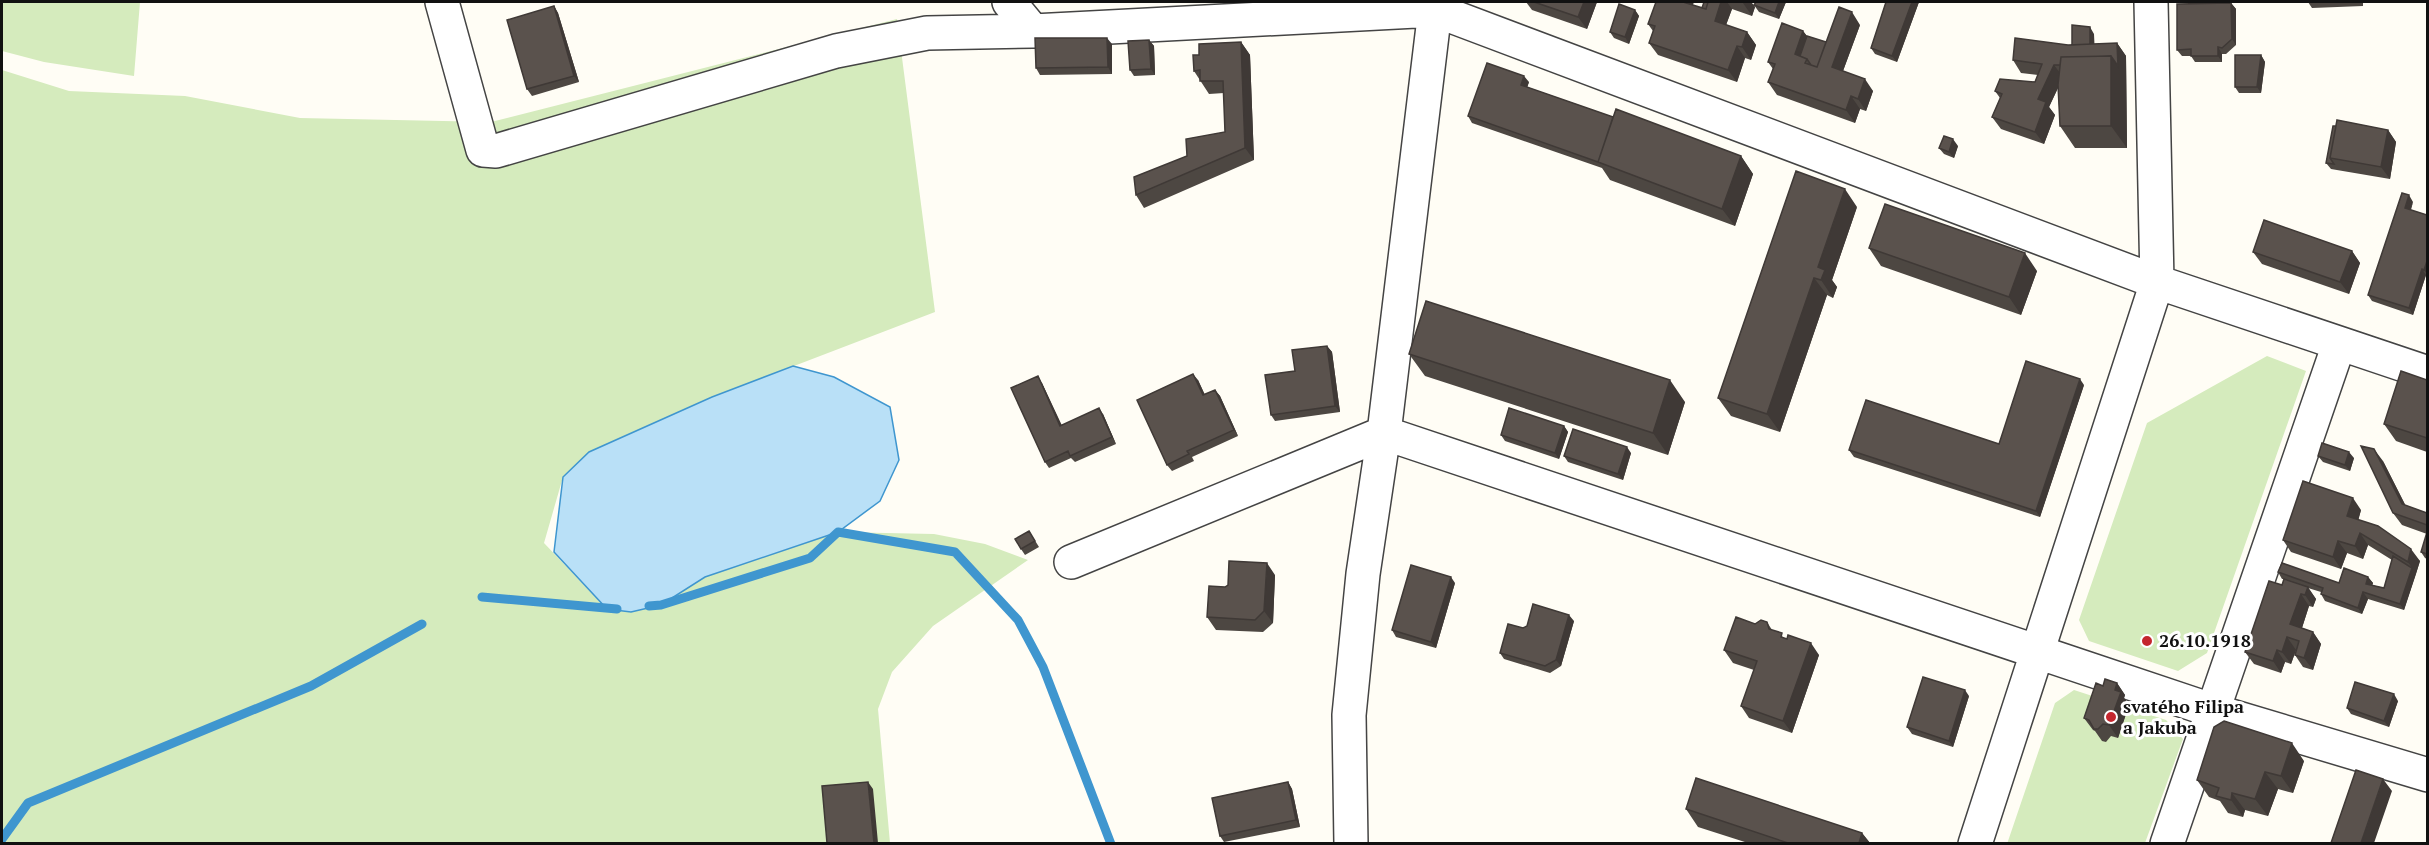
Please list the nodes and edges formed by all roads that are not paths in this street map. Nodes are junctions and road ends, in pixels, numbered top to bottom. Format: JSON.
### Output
{"nodes":[{"id":1,"x":442,"y":2,"type":"edge"},
{"id":2,"x":1009,"y":2,"type":"edge"},
{"id":3,"x":2151,"y":2,"type":"edge"},
{"id":4,"x":1433,"y":6,"type":"edge"},
{"id":5,"x":1034,"y":31,"type":"junction"},
{"id":6,"x":2157,"y":282,"type":"junction"},
{"id":7,"x":2338,"y":344,"type":"junction"},
{"id":8,"x":2427,"y":373,"type":"edge"},
{"id":9,"x":1384,"y":433,"type":"junction"},
{"id":10,"x":1071,"y":562,"type":"dead end"},
{"id":11,"x":2038,"y":653,"type":"junction"},
{"id":12,"x":2211,"y":710,"type":"junction"},
{"id":13,"x":2427,"y":775,"type":"edge"},
{"id":14,"x":1351,"y":843,"type":"edge"},
{"id":15,"x":1975,"y":843,"type":"edge"},
{"id":16,"x":2167,"y":843,"type":"edge"}],
"edges":[{"from":1,"to":5,"type":"street"},
{"from":2,"to":5,"type":"street"},
{"from":3,"to":6,"type":"street"},
{"from":4,"to":5,"type":"street"},
{"from":4,"to":6,"type":"street"},
{"from":4,"to":9,"type":"street"},
{"from":6,"to":7,"type":"street"},
{"from":6,"to":11,"type":"street"},
{"from":7,"to":8,"type":"street"},
{"from":7,"to":12,"type":"street"},
{"from":9,"to":10,"type":"street"},
{"from":9,"to":11,"type":"street"},
{"from":9,"to":14,"type":"street"},
{"from":11,"to":12,"type":"street"},
{"from":11,"to":15,"type":"street"},
{"from":12,"to":13,"type":"street"},
{"from":12,"to":16,"type":"street"}]}
